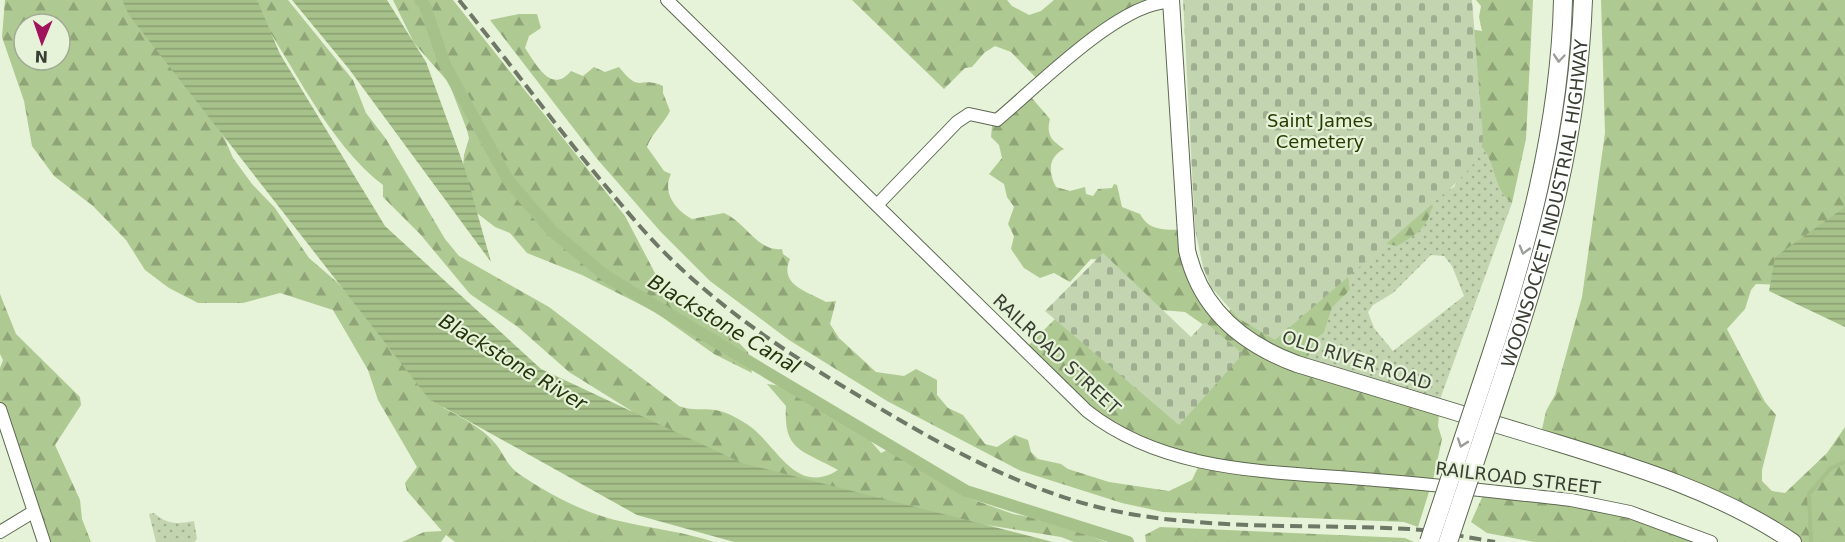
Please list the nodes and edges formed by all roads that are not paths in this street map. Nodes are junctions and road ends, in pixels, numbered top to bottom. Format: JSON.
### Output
{"nodes":[{"id":1,"x":667,"y":0,"type":"edge"},
{"id":2,"x":1563,"y":0,"type":"edge"},
{"id":3,"x":1582,"y":0,"type":"edge"},
{"id":4,"x":1171,"y":1,"type":"edge"},
{"id":5,"x":877,"y":205,"type":"junction"},
{"id":6,"x":1496,"y":371,"type":"junction"},
{"id":7,"x":0,"y":409,"type":"edge"},
{"id":8,"x":33,"y":512,"type":"junction"},
{"id":9,"x":0,"y":532,"type":"edge"},
{"id":10,"x":44,"y":542,"type":"edge"},
{"id":11,"x":1429,"y":542,"type":"edge"},
{"id":12,"x":1448,"y":542,"type":"edge"},
{"id":13,"x":1712,"y":542,"type":"edge"},
{"id":14,"x":1793,"y":542,"type":"edge"}],
"edges":[{"from":1,"to":5,"type":"street","name":"RAILROAD STREET"},
{"from":2,"to":6,"type":"highway","name":"WOONSOCKET INDUSTRIAL HIGHWAY","one_way":true},
{"from":3,"to":6,"type":"highway","name":"WOONSOCKET INDUSTRIAL HIGHWAY"},
{"from":4,"to":5,"type":"street"},
{"from":4,"to":14,"type":"main road","name":"OLD RIVER ROAD"},
{"from":5,"to":13,"type":"street","name":"RAILROAD STREET"},
{"from":6,"to":11,"type":"highway","name":"WOONSOCKET INDUSTRIAL HIGHWAY","one_way":true,"bridge":true},
{"from":6,"to":12,"type":"highway","name":"WOONSOCKET INDUSTRIAL HIGHWAY","bridge":true},
{"from":7,"to":8,"type":"street"},
{"from":8,"to":9,"type":"street"},
{"from":8,"to":10,"type":"street"}]}
